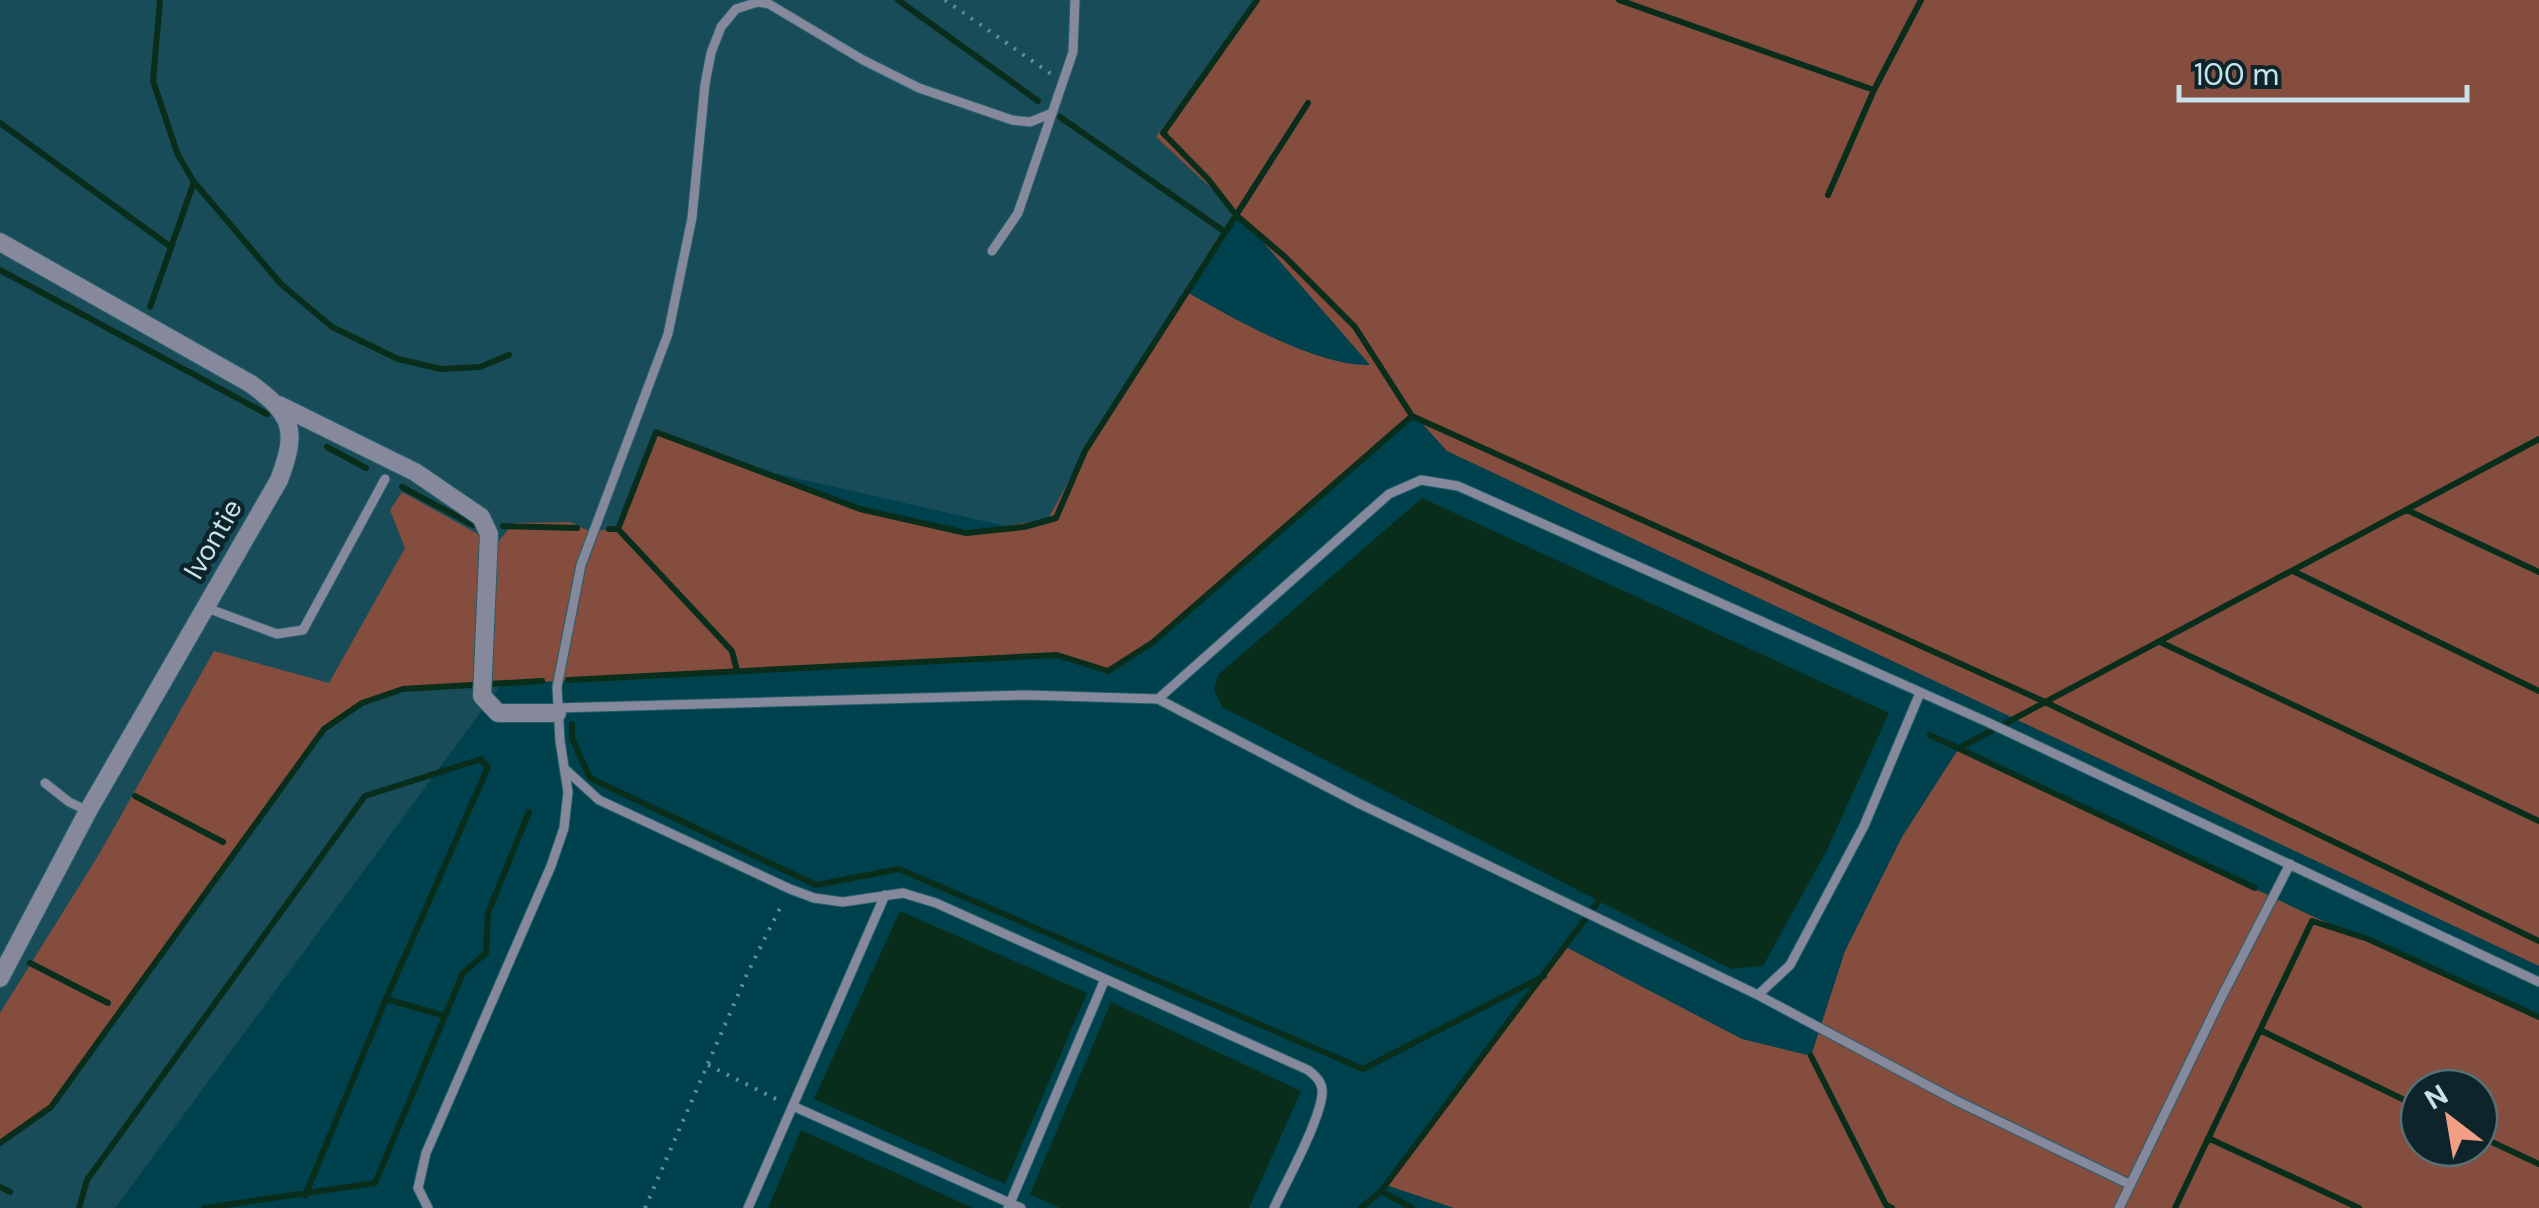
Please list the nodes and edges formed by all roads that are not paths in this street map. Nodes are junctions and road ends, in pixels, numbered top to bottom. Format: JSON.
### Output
{"nodes":[{"id":1,"x":1075,"y":0,"type":"edge"},
{"id":2,"x":1050,"y":114,"type":"junction"},
{"id":3,"x":0,"y":242,"type":"edge"},
{"id":4,"x":992,"y":252,"type":"dead end"},
{"id":5,"x":278,"y":404,"type":"junction"},
{"id":6,"x":385,"y":479,"type":"dead end"},
{"id":7,"x":206,"y":607,"type":"junction"},
{"id":8,"x":1920,"y":693,"type":"junction"},
{"id":9,"x":1158,"y":700,"type":"junction"},
{"id":10,"x":557,"y":710,"type":"junction"},
{"id":11,"x":565,"y":769,"type":"junction"},
{"id":12,"x":44,"y":784,"type":"dead end"},
{"id":13,"x":88,"y":811,"type":"junction"},
{"id":14,"x":2290,"y":864,"type":"junction"},
{"id":15,"x":885,"y":895,"type":"junction"},
{"id":16,"x":0,"y":978,"type":"edge"},
{"id":17,"x":1105,"y":979,"type":"junction"},
{"id":18,"x":2539,"y":982,"type":"edge"},
{"id":19,"x":1758,"y":995,"type":"junction"},
{"id":20,"x":794,"y":1107,"type":"junction"},
{"id":21,"x":2129,"y":1184,"type":"junction"},
{"id":22,"x":1009,"y":1206,"type":"edge"},
{"id":23,"x":428,"y":1208,"type":"edge"},
{"id":24,"x":748,"y":1208,"type":"edge"},
{"id":25,"x":1021,"y":1208,"type":"edge"},
{"id":26,"x":1274,"y":1208,"type":"edge"},
{"id":27,"x":2120,"y":1208,"type":"edge"}],
"edges":[{"from":1,"to":2,"type":"lane"},
{"from":2,"to":4,"type":"lane"},
{"from":2,"to":10,"type":"lane"},
{"from":3,"to":5,"type":"street"},
{"from":5,"to":7,"type":"street","name":"Ivontie"},
{"from":5,"to":10,"type":"street"},
{"from":6,"to":7,"type":"lane"},
{"from":7,"to":13,"type":"street","name":"Ivontie"},
{"from":8,"to":9,"type":"lane"},
{"from":8,"to":14,"type":"lane"},
{"from":8,"to":19,"type":"lane"},
{"from":9,"to":10,"type":"lane"},
{"from":9,"to":19,"type":"lane"},
{"from":10,"to":11,"type":"lane"},
{"from":11,"to":15,"type":"lane"},
{"from":11,"to":23,"type":"lane"},
{"from":12,"to":13,"type":"lane"},
{"from":13,"to":16,"type":"street","name":"Ivontie"},
{"from":14,"to":18,"type":"lane"},
{"from":14,"to":21,"type":"lane"},
{"from":15,"to":17,"type":"lane"},
{"from":15,"to":20,"type":"lane"},
{"from":17,"to":22,"type":"lane"},
{"from":17,"to":26,"type":"lane"},
{"from":19,"to":21,"type":"lane"},
{"from":20,"to":22,"type":"lane"},
{"from":20,"to":24,"type":"lane"},
{"from":21,"to":27,"type":"lane"},
{"from":22,"to":25,"type":"lane"}]}
